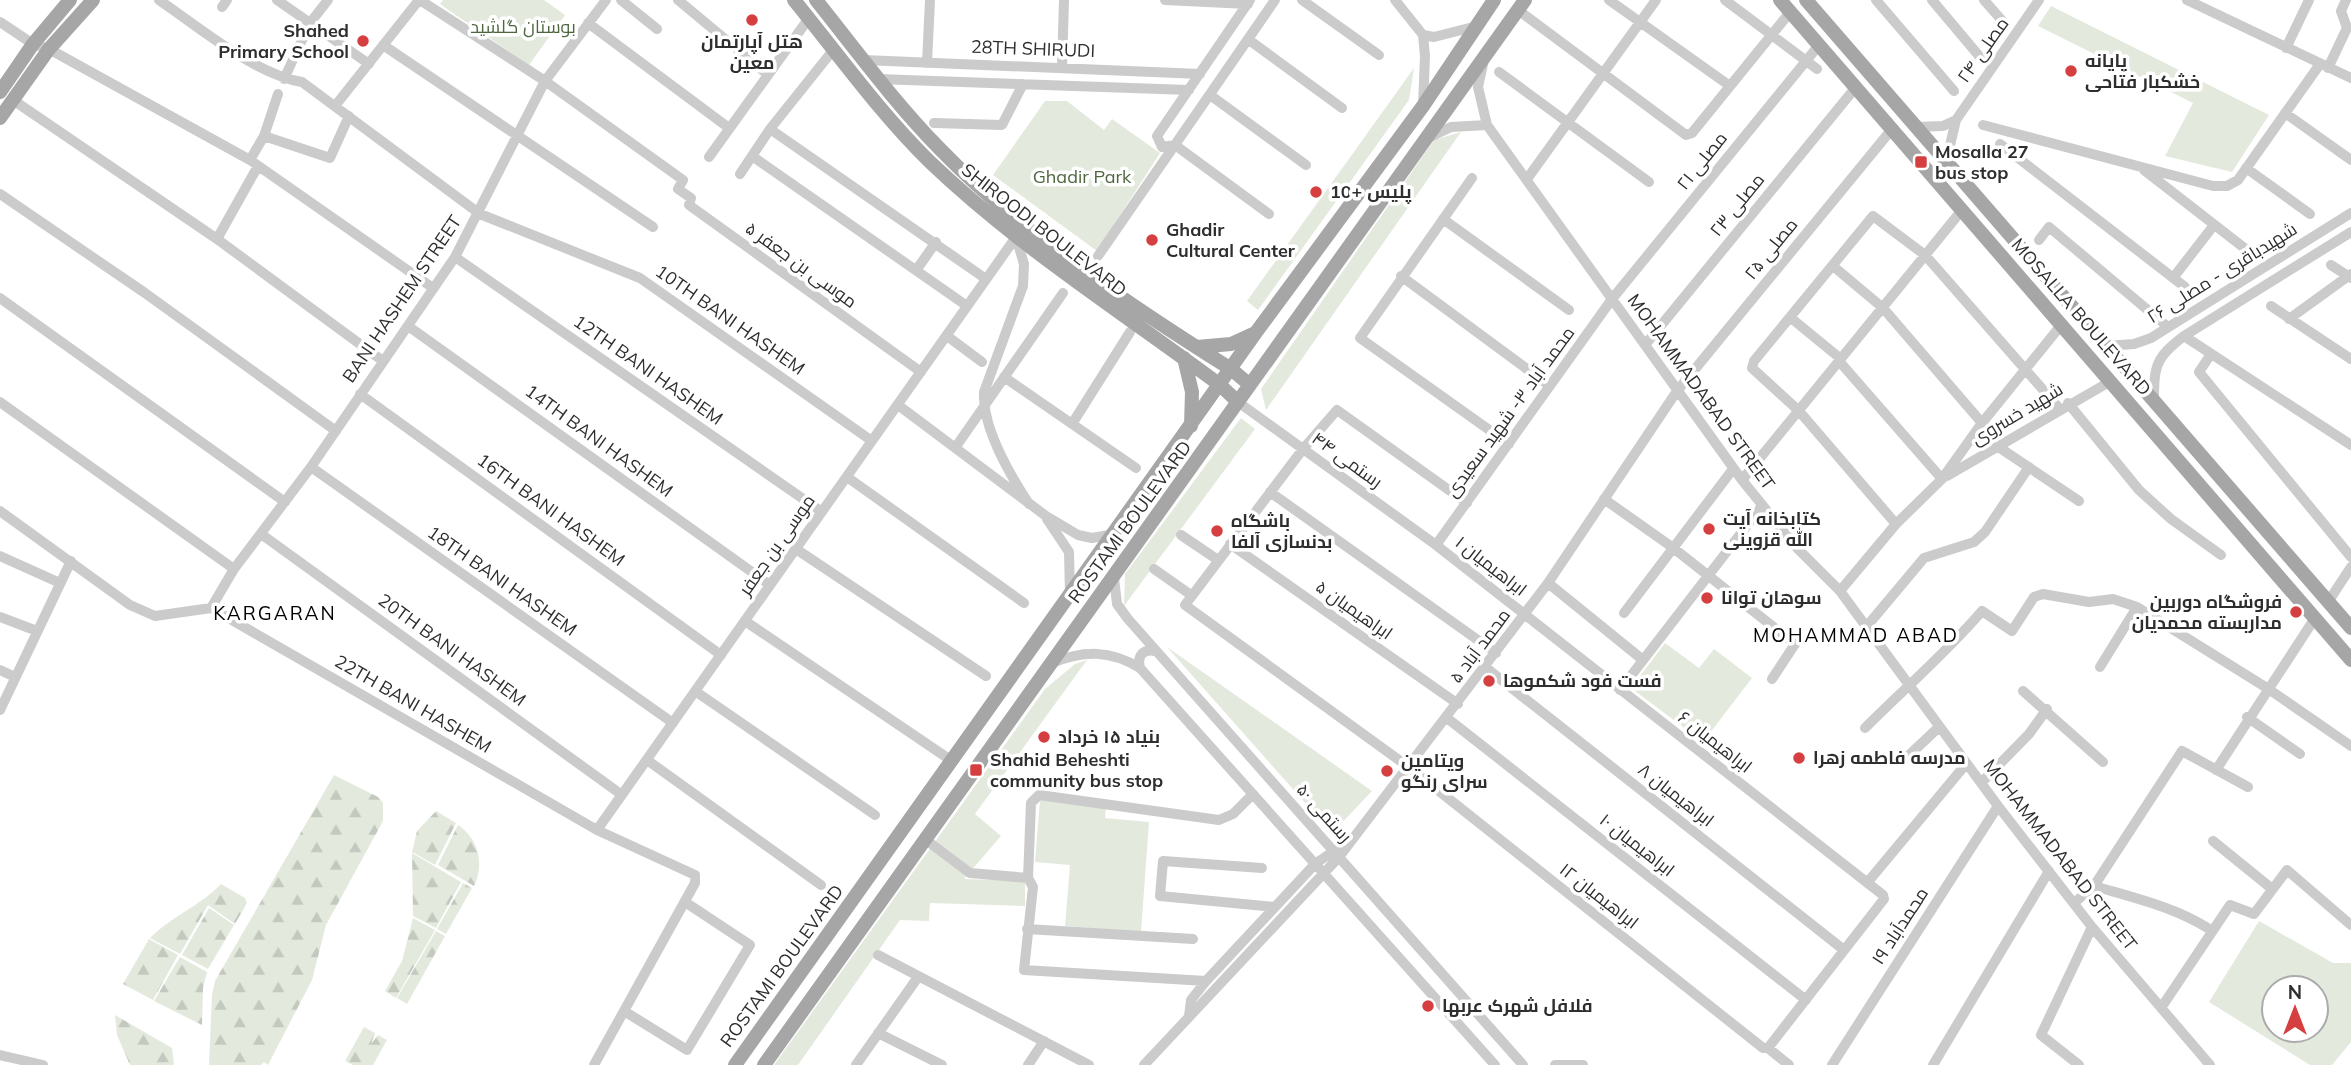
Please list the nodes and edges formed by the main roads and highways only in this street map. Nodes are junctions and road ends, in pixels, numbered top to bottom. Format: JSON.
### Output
{"nodes":[{"id":1,"x":70,"y":0,"type":"edge"},
{"id":2,"x":93,"y":0,"type":"edge"},
{"id":3,"x":794,"y":0,"type":"edge"},
{"id":4,"x":816,"y":0,"type":"edge"},
{"id":5,"x":1494,"y":0,"type":"edge"},
{"id":6,"x":1805,"y":0,"type":"edge"},
{"id":7,"x":1521,"y":5,"type":"edge"},
{"id":8,"x":1786,"y":6,"type":"edge"},
{"id":9,"x":4,"y":93,"type":"edge"},
{"id":10,"x":0,"y":118,"type":"edge"},
{"id":11,"x":1313,"y":255,"type":"junction"},
{"id":12,"x":1330,"y":273,"type":"junction"},
{"id":13,"x":1258,"y":331,"type":"junction"},
{"id":14,"x":1196,"y":347,"type":"junction"},
{"id":15,"x":1184,"y":358,"type":"junction"},
{"id":16,"x":1231,"y":369,"type":"junction"},
{"id":17,"x":1220,"y":384,"type":"junction"},
{"id":18,"x":1250,"y":385,"type":"junction"},
{"id":19,"x":1238,"y":402,"type":"junction"},
{"id":20,"x":1196,"y":421,"type":"junction"},
{"id":21,"x":1218,"y":432,"type":"junction"},
{"id":22,"x":2351,"y":628,"type":"edge"},
{"id":23,"x":2351,"y":660,"type":"edge"},
{"id":24,"x":735,"y":1065,"type":"edge"},
{"id":25,"x":764,"y":1065,"type":"edge"}],
"edges":[{"from":1,"to":9,"type":"main road"},
{"from":2,"to":9,"type":"main road"},
{"from":3,"to":15,"type":"main road","name":"SHIROODI BOULEVARD"},
{"from":4,"to":14,"type":"main road"},
{"from":5,"to":11,"type":"main road","name":"ROSTAMI BOULEVARD"},
{"from":6,"to":22,"type":"main road","name":"MOSALLA BOULEVARD"},
{"from":7,"to":12,"type":"main road","name":"ROSTAMI BOULEVARD"},
{"from":8,"to":23,"type":"main road","name":"MOSALLA BOULEVARD"},
{"from":9,"to":10,"type":"main road"},
{"from":11,"to":12,"type":"main road"},
{"from":11,"to":13,"type":"main road","name":"ROSTAMI BOULEVARD"},
{"from":12,"to":18,"type":"main road","name":"ROSTAMI BOULEVARD"},
{"from":13,"to":14,"type":"main road"},
{"from":13,"to":16,"type":"main road","name":"ROSTAMI BOULEVARD"},
{"from":14,"to":16,"type":"main road"},
{"from":15,"to":17,"type":"main road","name":"SHIROODI BOULEVARD"},
{"from":15,"to":20,"type":"main road"},
{"from":16,"to":17,"type":"main road","name":"ROSTAMI BOULEVARD"},
{"from":16,"to":18,"type":"main road"},
{"from":17,"to":19,"type":"main road","name":"SHIROODI BOULEVARD"},
{"from":17,"to":20,"type":"main road","name":"ROSTAMI BOULEVARD"},
{"from":18,"to":19,"type":"main road","name":"ROSTAMI BOULEVARD"},
{"from":19,"to":21,"type":"main road","name":"ROSTAMI BOULEVARD"},
{"from":20,"to":21,"type":"main road"},
{"from":20,"to":24,"type":"main road","name":"ROSTAMI BOULEVARD"},
{"from":21,"to":25,"type":"main road","name":"ROSTAMI BOULEVARD"}]}
